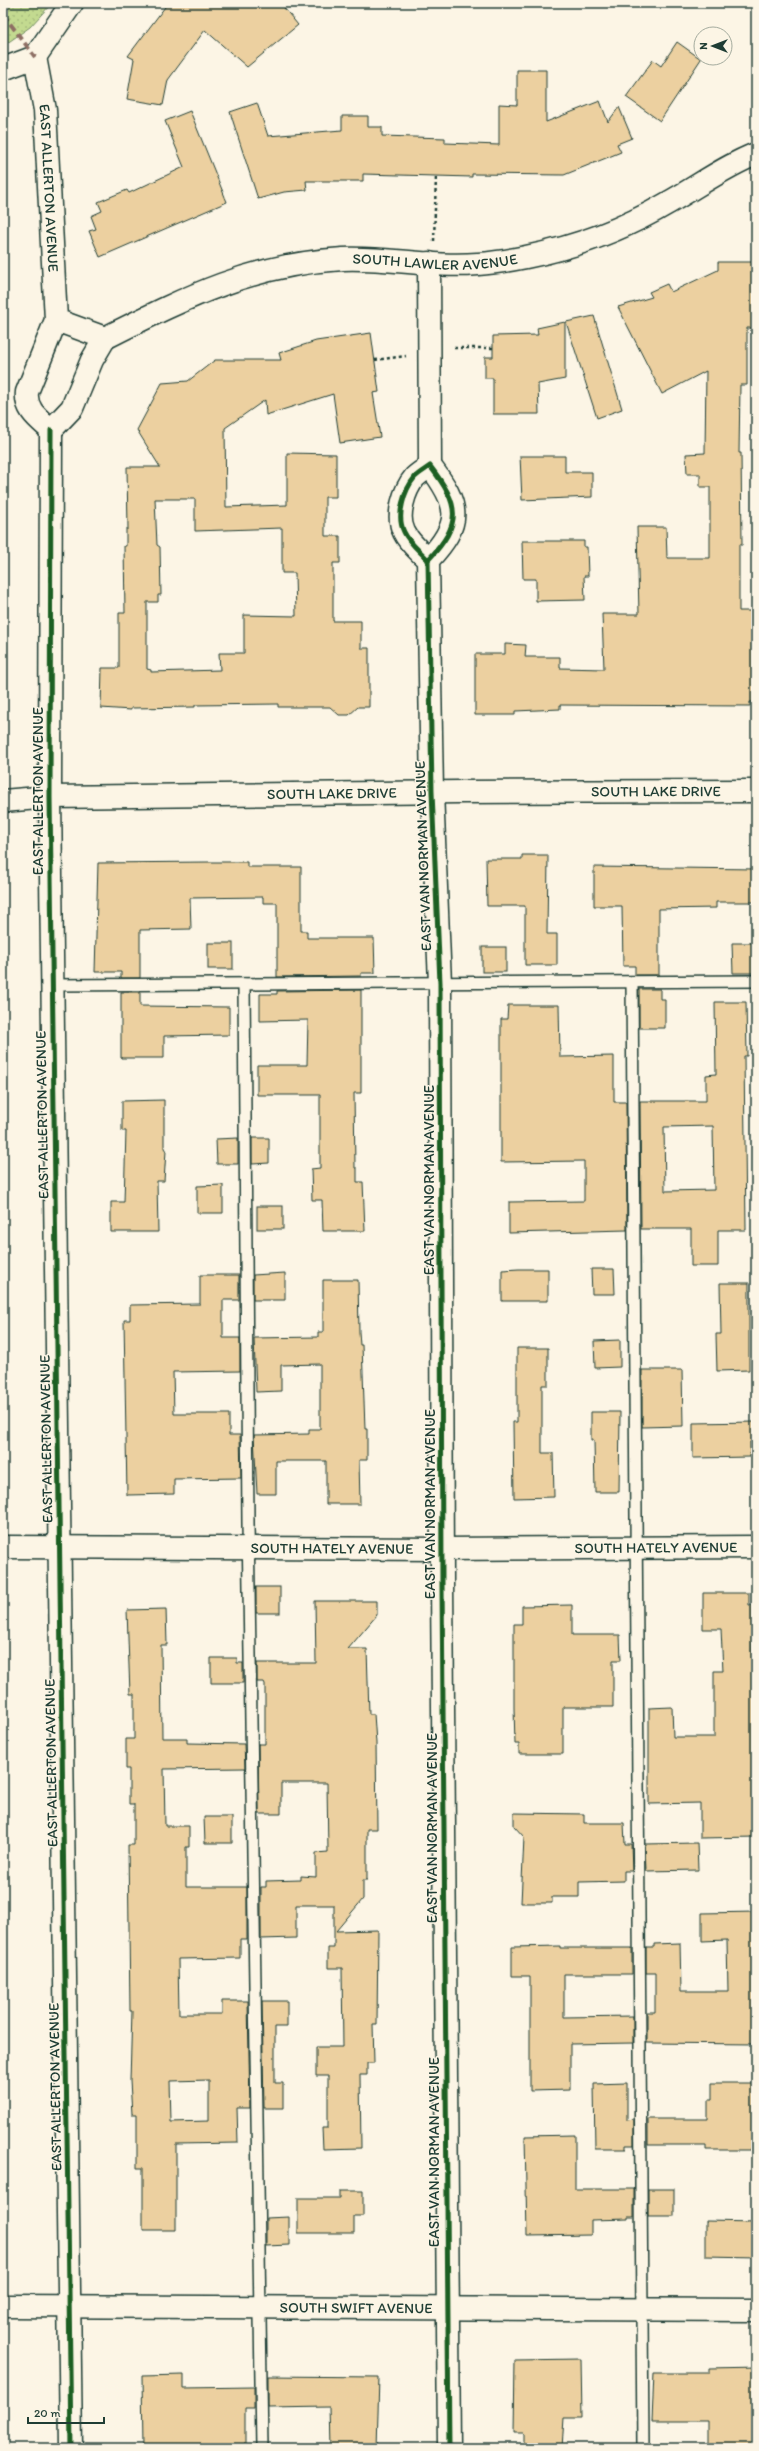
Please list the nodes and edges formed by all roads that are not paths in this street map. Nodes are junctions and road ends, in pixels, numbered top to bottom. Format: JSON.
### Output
{"nodes":[{"id":1,"x":72,"y":3,"type":"edge"},
{"id":2,"x":35,"y":57,"type":"junction"},
{"id":3,"x":3,"y":69,"type":"edge"},
{"id":4,"x":756,"y":154,"type":"edge"},
{"id":5,"x":432,"y":263,"type":"junction"},
{"id":6,"x":56,"y":320,"type":"junction"},
{"id":7,"x":105,"y":338,"type":"junction"},
{"id":8,"x":51,"y":430,"type":"junction"},
{"id":9,"x":430,"y":466,"type":"junction"},
{"id":10,"x":428,"y":560,"type":"junction"},
{"id":11,"x":756,"y":791,"type":"edge"},
{"id":12,"x":432,"y":792,"type":"junction"},
{"id":13,"x":50,"y":797,"type":"junction"},
{"id":14,"x":3,"y":801,"type":"edge"},
{"id":15,"x":756,"y":981,"type":"edge"},
{"id":16,"x":632,"y":982,"type":"junction"},
{"id":17,"x":440,"y":983,"type":"junction"},
{"id":18,"x":244,"y":984,"type":"junction"},
{"id":19,"x":52,"y":985,"type":"junction"},
{"id":20,"x":3,"y":1547,"type":"edge"},
{"id":21,"x":59,"y":1547,"type":"junction"},
{"id":22,"x":756,"y":1547,"type":"edge"},
{"id":23,"x":248,"y":1548,"type":"junction"},
{"id":24,"x":637,"y":1548,"type":"junction"},
{"id":25,"x":442,"y":1549,"type":"junction"},
{"id":26,"x":3,"y":2306,"type":"edge"},
{"id":27,"x":70,"y":2306,"type":"junction"},
{"id":28,"x":260,"y":2308,"type":"junction"},
{"id":29,"x":448,"y":2310,"type":"junction"},
{"id":30,"x":642,"y":2310,"type":"junction"},
{"id":31,"x":756,"y":2310,"type":"edge"},
{"id":32,"x":71,"y":2448,"type":"edge"},
{"id":33,"x":262,"y":2448,"type":"edge"},
{"id":34,"x":449,"y":2448,"type":"edge"},
{"id":35,"x":643,"y":2448,"type":"edge"}],
"edges":[{"from":1,"to":2,"type":"street"},
{"from":2,"to":3,"type":"street"},
{"from":2,"to":6,"type":"street","name":"EAST ALLERTON AVENUE"},
{"from":4,"to":5,"type":"street","name":"SOUTH LAWLER AVENUE"},
{"from":5,"to":7,"type":"street","name":"SOUTH LAWLER AVENUE"},
{"from":5,"to":9,"type":"street"},
{"from":6,"to":7,"type":"street"},
{"from":6,"to":8,"type":"street","name":"EAST ALLERTON AVENUE"},
{"from":7,"to":8,"type":"street"},
{"from":8,"to":13,"type":"street","name":"EAST ALLERTON AVENUE"},
{"from":9,"to":10,"type":"street"},
{"from":9,"to":10,"type":"street"},
{"from":10,"to":12,"type":"street","name":"EAST VAN NORMAN AVENUE"},
{"from":11,"to":12,"type":"street","name":"SOUTH LAKE DRIVE"},
{"from":12,"to":13,"type":"street","name":"SOUTH LAKE DRIVE"},
{"from":12,"to":17,"type":"street","name":"EAST VAN NORMAN AVENUE"},
{"from":13,"to":14,"type":"street","name":"SOUTH LAKE DRIVE"},
{"from":13,"to":19,"type":"street","name":"EAST ALLERTON AVENUE"},
{"from":15,"to":16,"type":"lane"},
{"from":16,"to":17,"type":"lane"},
{"from":16,"to":24,"type":"lane"},
{"from":17,"to":18,"type":"lane"},
{"from":17,"to":25,"type":"street","name":"EAST VAN NORMAN AVENUE"},
{"from":18,"to":19,"type":"lane"},
{"from":18,"to":23,"type":"lane"},
{"from":19,"to":21,"type":"street","name":"EAST ALLERTON AVENUE"},
{"from":20,"to":21,"type":"street","name":"SOUTH HATELY AVENUE"},
{"from":21,"to":23,"type":"street","name":"SOUTH HATELY AVENUE"},
{"from":21,"to":27,"type":"street","name":"EAST ALLERTON AVENUE"},
{"from":22,"to":24,"type":"street","name":"SOUTH HATELY AVENUE"},
{"from":23,"to":25,"type":"street","name":"SOUTH HATELY AVENUE"},
{"from":23,"to":28,"type":"lane"},
{"from":24,"to":25,"type":"street","name":"SOUTH HATELY AVENUE"},
{"from":24,"to":30,"type":"lane"},
{"from":25,"to":29,"type":"street","name":"EAST VAN NORMAN AVENUE"},
{"from":26,"to":27,"type":"street","name":"SOUTH SWIFT AVENUE"},
{"from":27,"to":28,"type":"street","name":"SOUTH SWIFT AVENUE"},
{"from":27,"to":32,"type":"street","name":"EAST ALLERTON AVENUE"},
{"from":28,"to":29,"type":"street","name":"SOUTH SWIFT AVENUE"},
{"from":28,"to":33,"type":"lane"},
{"from":29,"to":30,"type":"street","name":"SOUTH SWIFT AVENUE"},
{"from":29,"to":34,"type":"street","name":"EAST VAN NORMAN AVENUE"},
{"from":30,"to":31,"type":"street","name":"SOUTH SWIFT AVENUE"},
{"from":30,"to":35,"type":"lane"}]}
